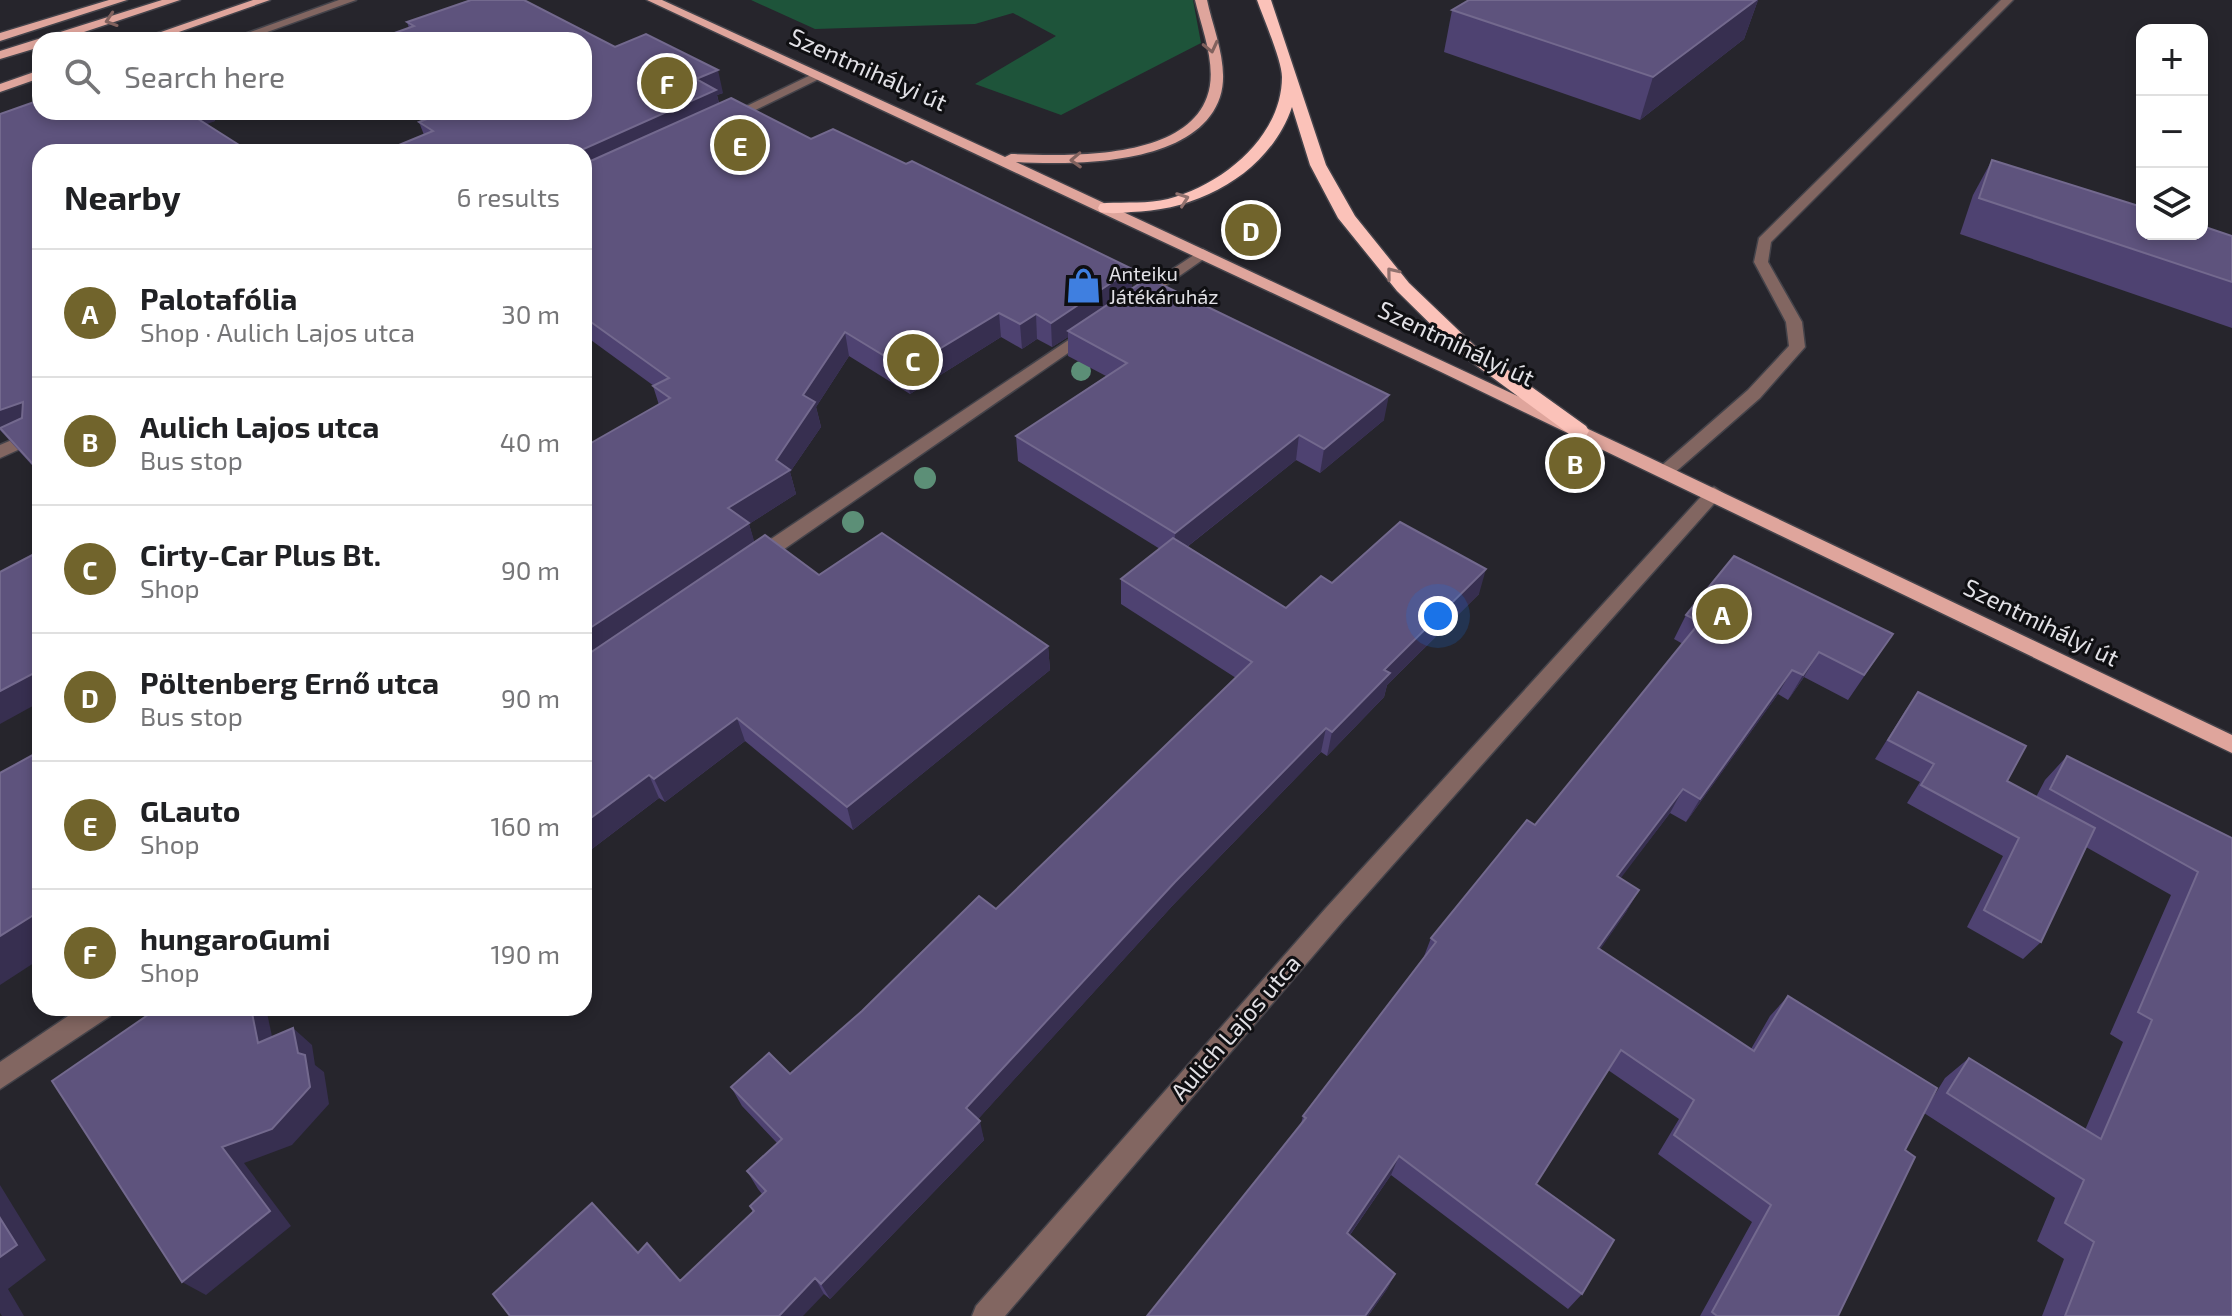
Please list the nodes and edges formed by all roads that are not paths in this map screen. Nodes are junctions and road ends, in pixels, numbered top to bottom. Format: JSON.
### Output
{"nodes":[{"id":1,"x":121,"y":0,"type":"edge"},
{"id":2,"x":174,"y":0,"type":"edge"},
{"id":3,"x":264,"y":0,"type":"edge"},
{"id":4,"x":350,"y":0,"type":"edge"},
{"id":5,"x":653,"y":0,"type":"edge"},
{"id":6,"x":1201,"y":0,"type":"edge"},
{"id":7,"x":1264,"y":0,"type":"edge"},
{"id":8,"x":2007,"y":0,"type":"edge"},
{"id":9,"x":73,"y":32,"type":"edge"},
{"id":10,"x":168,"y":32,"type":"edge"},
{"id":11,"x":257,"y":32,"type":"edge"},
{"id":12,"x":0,"y":37,"type":"edge"},
{"id":13,"x":32,"y":45,"type":"edge"},
{"id":14,"x":0,"y":55,"type":"edge"},
{"id":15,"x":1288,"y":75,"type":"junction"},
{"id":16,"x":819,"y":76,"type":"junction"},
{"id":17,"x":32,"y":77,"type":"edge"},
{"id":18,"x":0,"y":88,"type":"edge"},
{"id":19,"x":708,"y":127,"type":"edge"},
{"id":20,"x":997,"y":157,"type":"junction"},
{"id":21,"x":1106,"y":208,"type":"junction"},
{"id":22,"x":1203,"y":253,"type":"junction"},
{"id":23,"x":1579,"y":431,"type":"junction"},
{"id":24,"x":32,"y":437,"type":"edge"},
{"id":25,"x":0,"y":452,"type":"edge"},
{"id":26,"x":1666,"y":471,"type":"junction"},
{"id":27,"x":1714,"y":493,"type":"junction"},
{"id":28,"x":742,"y":569,"type":"edge"},
{"id":29,"x":2232,"y":745,"type":"edge"},
{"id":30,"x":89,"y":1016,"type":"edge"},
{"id":31,"x":0,"y":1077,"type":"edge"},
{"id":32,"x":986,"y":1316,"type":"edge"}],
"edges":[{"from":1,"to":12,"type":"main road"},
{"from":2,"to":9,"type":"main road","one_way":true},
{"from":3,"to":10,"type":"main road"},
{"from":4,"to":11,"type":"street"},
{"from":5,"to":16,"type":"main road","name":"Szentmihályi út"},
{"from":6,"to":20,"type":"main road","one_way":true},
{"from":7,"to":15,"type":"highway"},
{"from":8,"to":26,"type":"street"},
{"from":13,"to":14,"type":"main road"},
{"from":21,"to":15,"type":"highway","one_way":true},
{"from":23,"to":15,"type":"highway","one_way":true},
{"from":16,"to":19,"type":"street"},
{"from":16,"to":20,"type":"main road","name":"Szentmihályi út"},
{"from":17,"to":18,"type":"main road"},
{"from":20,"to":21,"type":"main road","name":"Szentmihályi út"},
{"from":21,"to":22,"type":"main road","name":"Szentmihályi út"},
{"from":22,"to":23,"type":"main road","name":"Szentmihályi út"},
{"from":22,"to":28,"type":"street"},
{"from":23,"to":26,"type":"main road","name":"Szentmihályi út"},
{"from":24,"to":25,"type":"street"},
{"from":26,"to":27,"type":"main road","name":"Szentmihályi út"},
{"from":27,"to":29,"type":"main road","name":"Szentmihályi út"},
{"from":27,"to":32,"type":"street","name":"Aulich Lajos utca"},
{"from":30,"to":31,"type":"street"}]}
